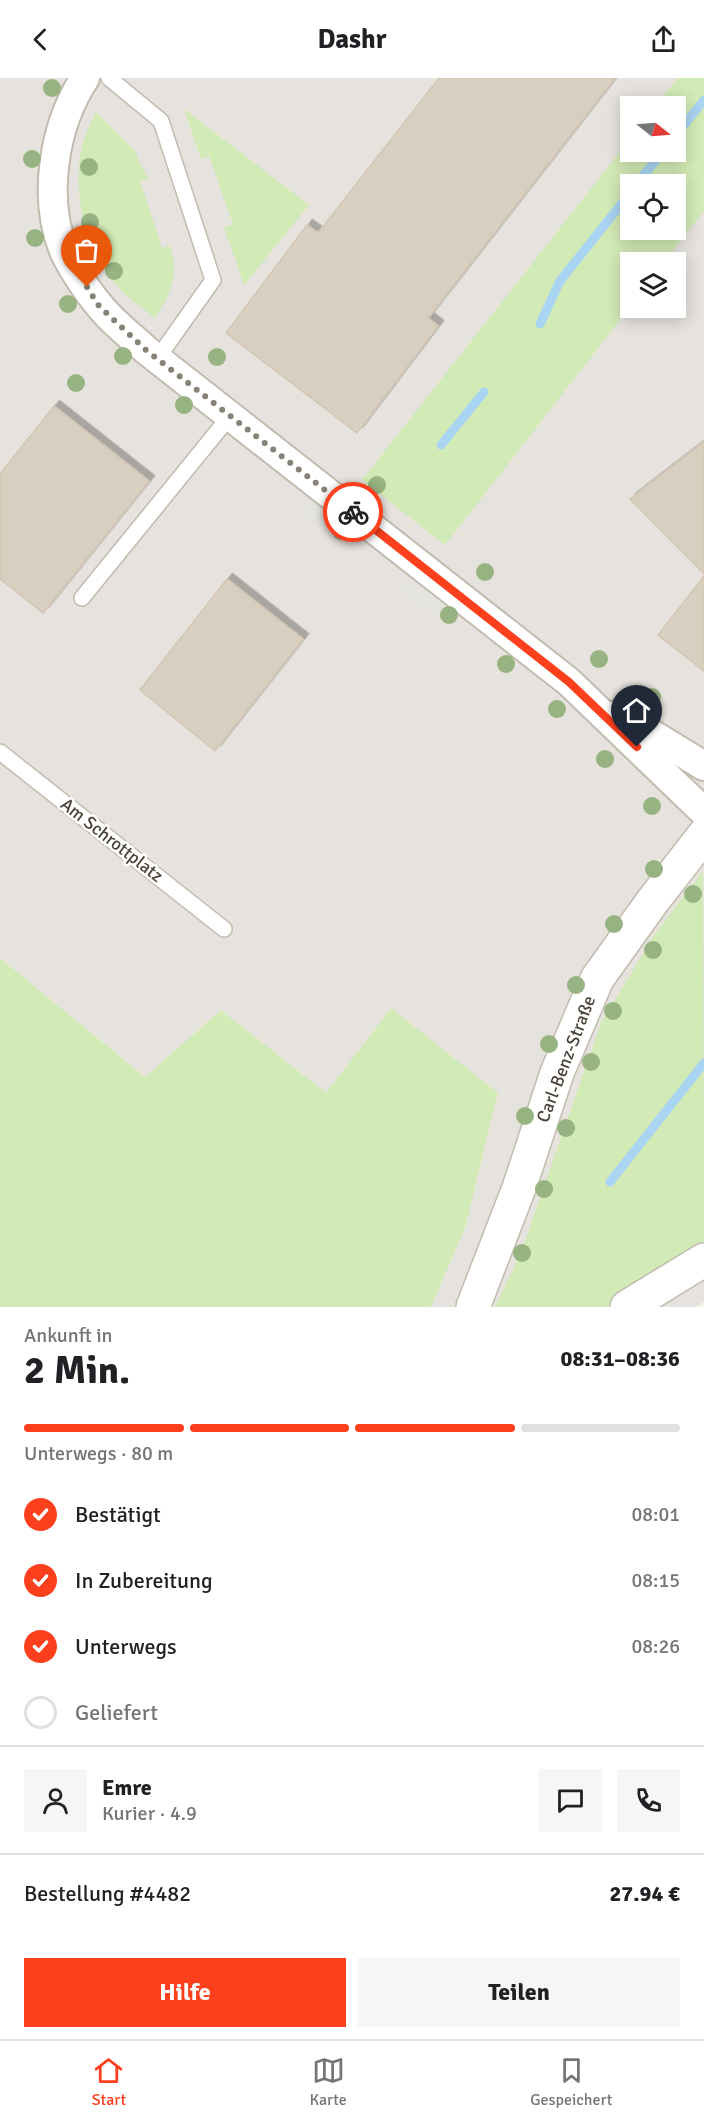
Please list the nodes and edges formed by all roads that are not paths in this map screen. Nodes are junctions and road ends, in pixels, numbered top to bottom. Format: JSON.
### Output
{"nodes":[{"id":1,"x":85,"y":78,"type":"edge"},
{"id":2,"x":109,"y":78,"type":"edge"},
{"id":3,"x":157,"y":359,"type":"junction"},
{"id":4,"x":230,"y":416,"type":"junction"},
{"id":5,"x":82,"y":598,"type":"dead end"},
{"id":6,"x":569,"y":682,"type":"junction"},
{"id":7,"x":0,"y":752,"type":"edge"},
{"id":8,"x":704,"y":766,"type":"edge"},
{"id":9,"x":704,"y":812,"type":"edge"},
{"id":10,"x":704,"y":835,"type":"edge"},
{"id":11,"x":224,"y":929,"type":"dead end"},
{"id":12,"x":704,"y":1260,"type":"edge"},
{"id":13,"x":473,"y":1307,"type":"edge"},
{"id":14,"x":627,"y":1307,"type":"edge"}],
"edges":[{"from":1,"to":3,"type":"street"},
{"from":2,"to":3,"type":"lane"},
{"from":3,"to":4,"type":"street"},
{"from":4,"to":5,"type":"lane"},
{"from":4,"to":6,"type":"street"},
{"from":6,"to":8,"type":"street"},
{"from":6,"to":9,"type":"street"},
{"from":7,"to":11,"type":"lane","name":"Am Schrottplatz"},
{"from":10,"to":13,"type":"street","name":"Carl-Benz-Straße"},
{"from":12,"to":14,"type":"street"}]}
